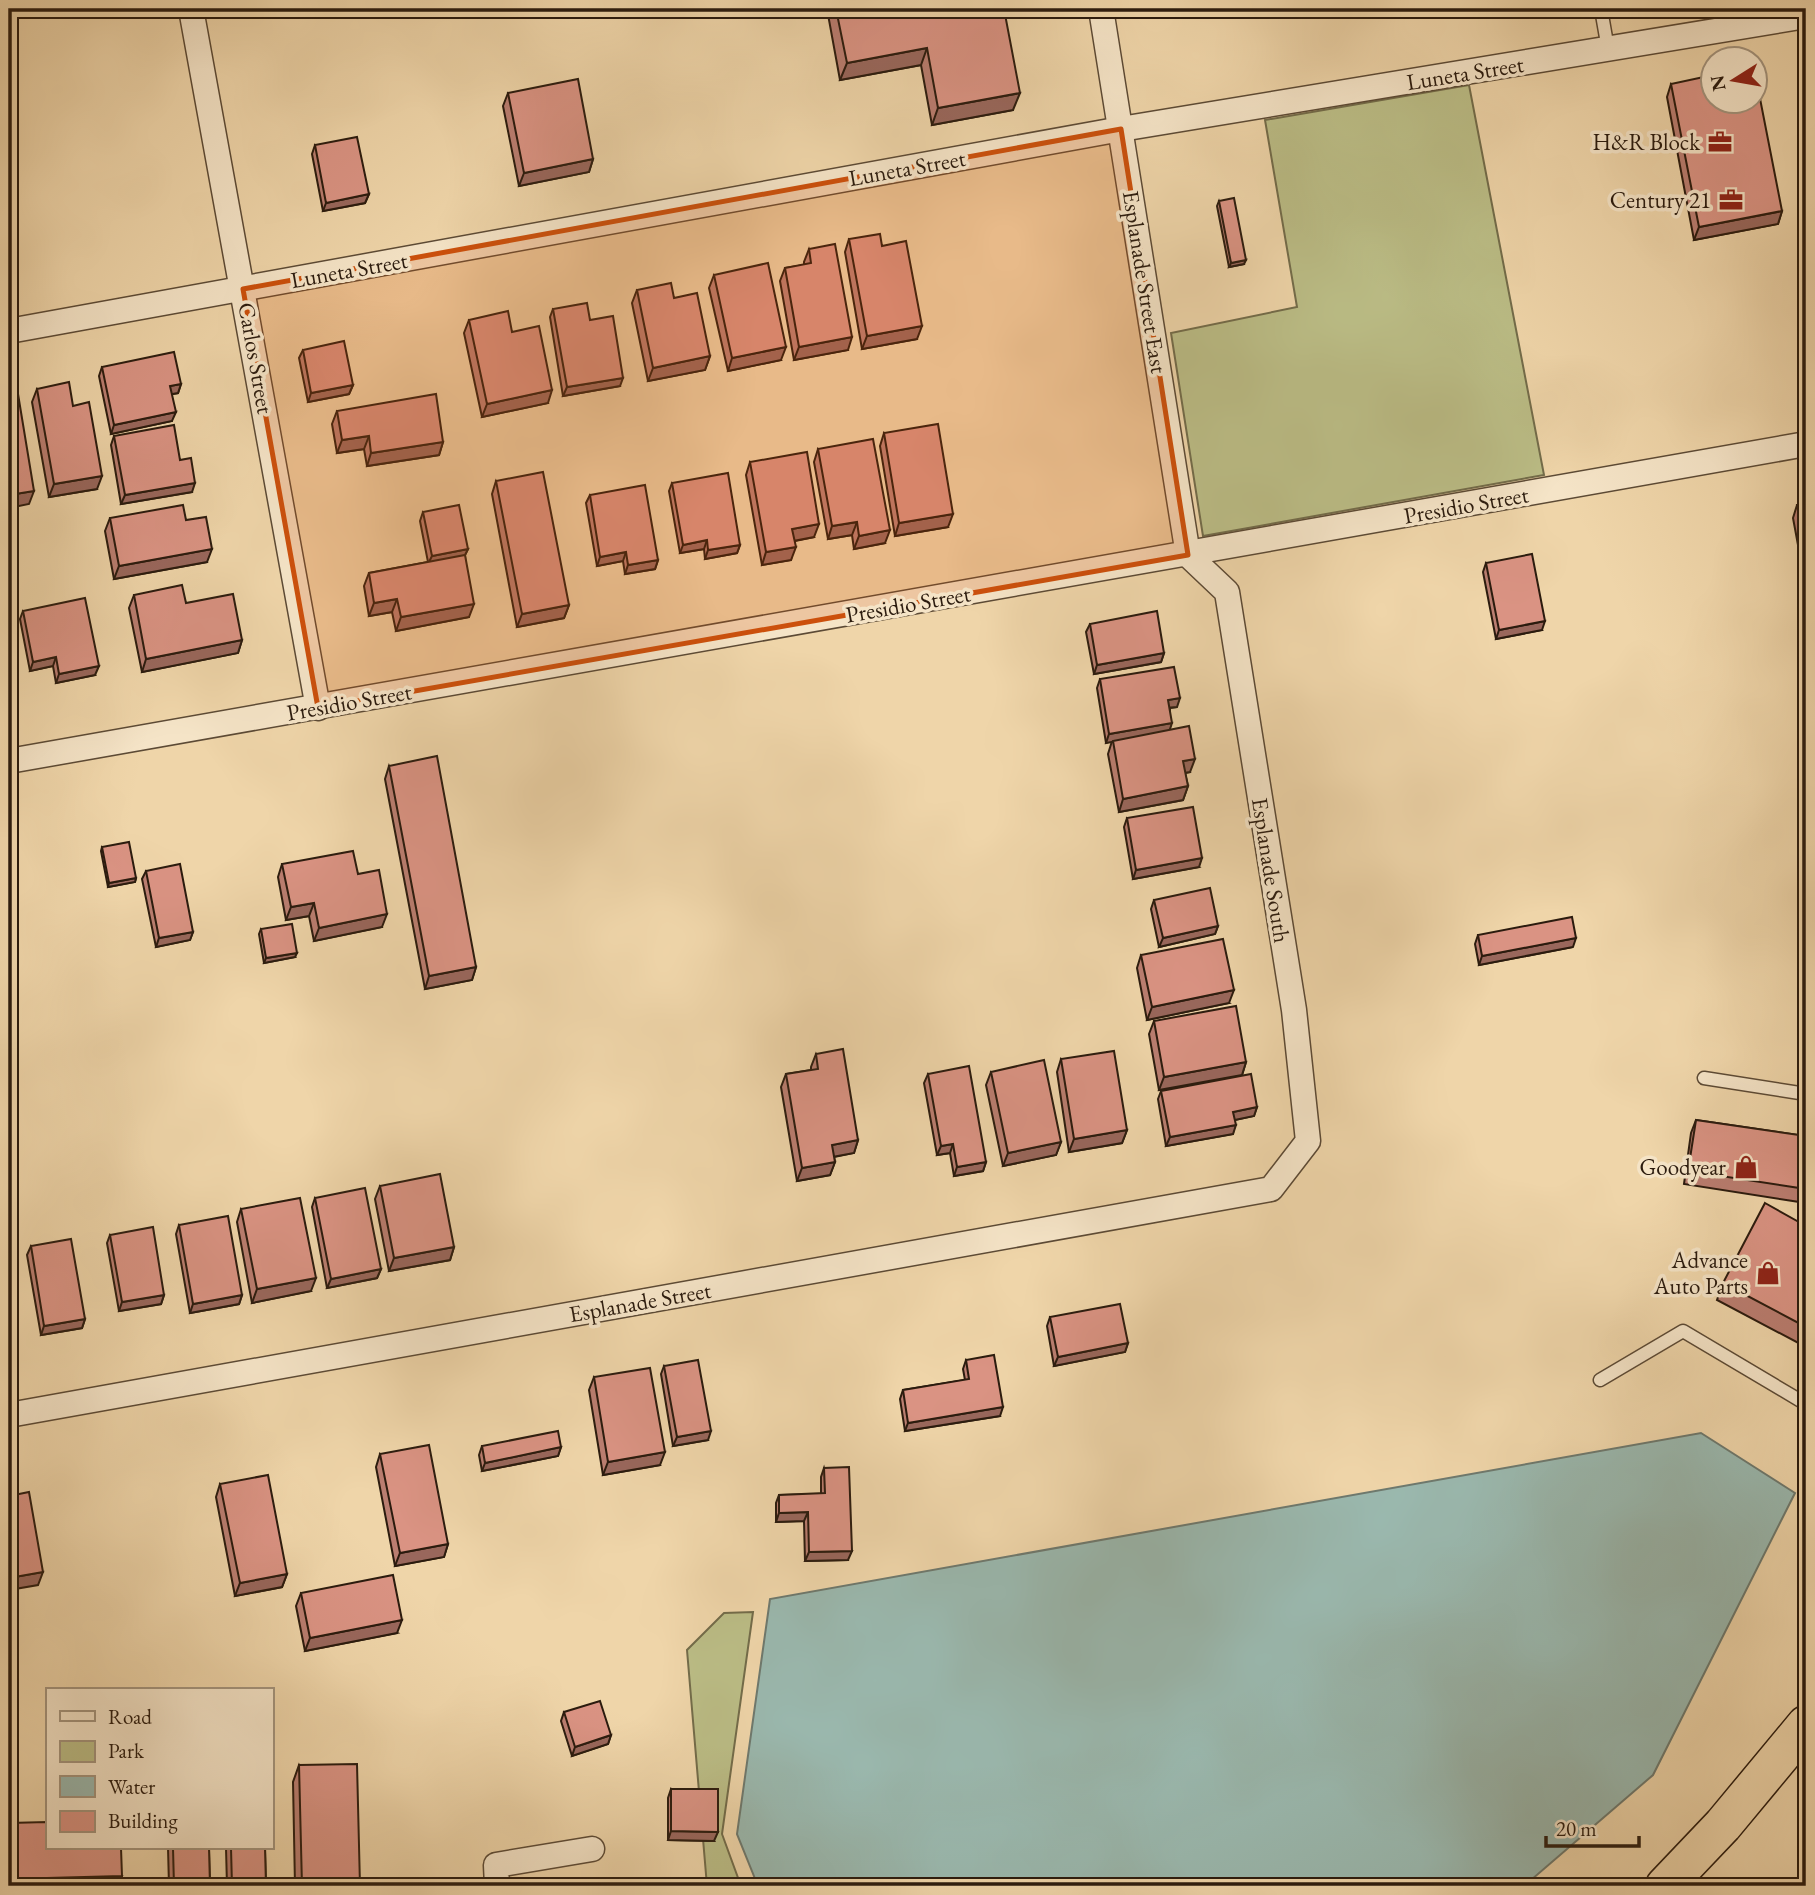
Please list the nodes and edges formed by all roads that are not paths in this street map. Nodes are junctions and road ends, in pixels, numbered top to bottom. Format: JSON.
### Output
{"nodes":[{"id":1,"x":191,"y":9,"type":"edge"},
{"id":2,"x":1101,"y":9,"type":"edge"},
{"id":3,"x":1601,"y":9,"type":"edge"},
{"id":4,"x":1806,"y":16,"type":"edge"},
{"id":5,"x":1608,"y":49,"type":"junction"},
{"id":6,"x":1121,"y":129,"type":"junction"},
{"id":7,"x":243,"y":289,"type":"junction"},
{"id":8,"x":9,"y":331,"type":"edge"},
{"id":9,"x":1806,"y":443,"type":"edge"},
{"id":10,"x":1188,"y":555,"type":"junction"},
{"id":11,"x":318,"y":708,"type":"junction"},
{"id":12,"x":9,"y":761,"type":"edge"},
{"id":13,"x":1703,"y":1078,"type":"dead end"},
{"id":14,"x":1806,"y":1094,"type":"edge"},
{"id":15,"x":1272,"y":1189,"type":"joint"},
{"id":16,"x":1600,"y":1380,"type":"dead end"},
{"id":17,"x":1806,"y":1404,"type":"edge"},
{"id":18,"x":9,"y":1415,"type":"edge"},
{"id":19,"x":1806,"y":1725,"type":"edge"},
{"id":20,"x":592,"y":1849,"type":"dead end"},
{"id":21,"x":1675,"y":1883,"type":"edge"},
{"id":22,"x":497,"y":1886,"type":"edge"}],
"edges":[{"from":1,"to":7,"type":"street","name":"Carlos Street"},
{"from":2,"to":6,"type":"street","name":"Esplanade Street East"},
{"from":3,"to":5,"type":"lane"},
{"from":4,"to":5,"type":"street","name":"Luneta Street"},
{"from":5,"to":6,"type":"street","name":"Luneta Street"},
{"from":6,"to":7,"type":"street","name":"Luneta Street"},
{"from":6,"to":10,"type":"street","name":"Esplanade Street East"},
{"from":7,"to":8,"type":"street","name":"Luneta Street"},
{"from":7,"to":11,"type":"street","name":"Carlos Street"},
{"from":9,"to":10,"type":"street","name":"Presidio Street"},
{"from":10,"to":11,"type":"street","name":"Presidio Street"},
{"from":10,"to":15,"type":"street","name":"Esplanade South"},
{"from":11,"to":12,"type":"street","name":"Presidio Street"},
{"from":13,"to":14,"type":"lane"},
{"from":15,"to":18,"type":"street","name":"Esplanade Street"},
{"from":16,"to":17,"type":"lane"},
{"from":19,"to":21,"type":"highway"},
{"from":20,"to":22,"type":"street"}]}
